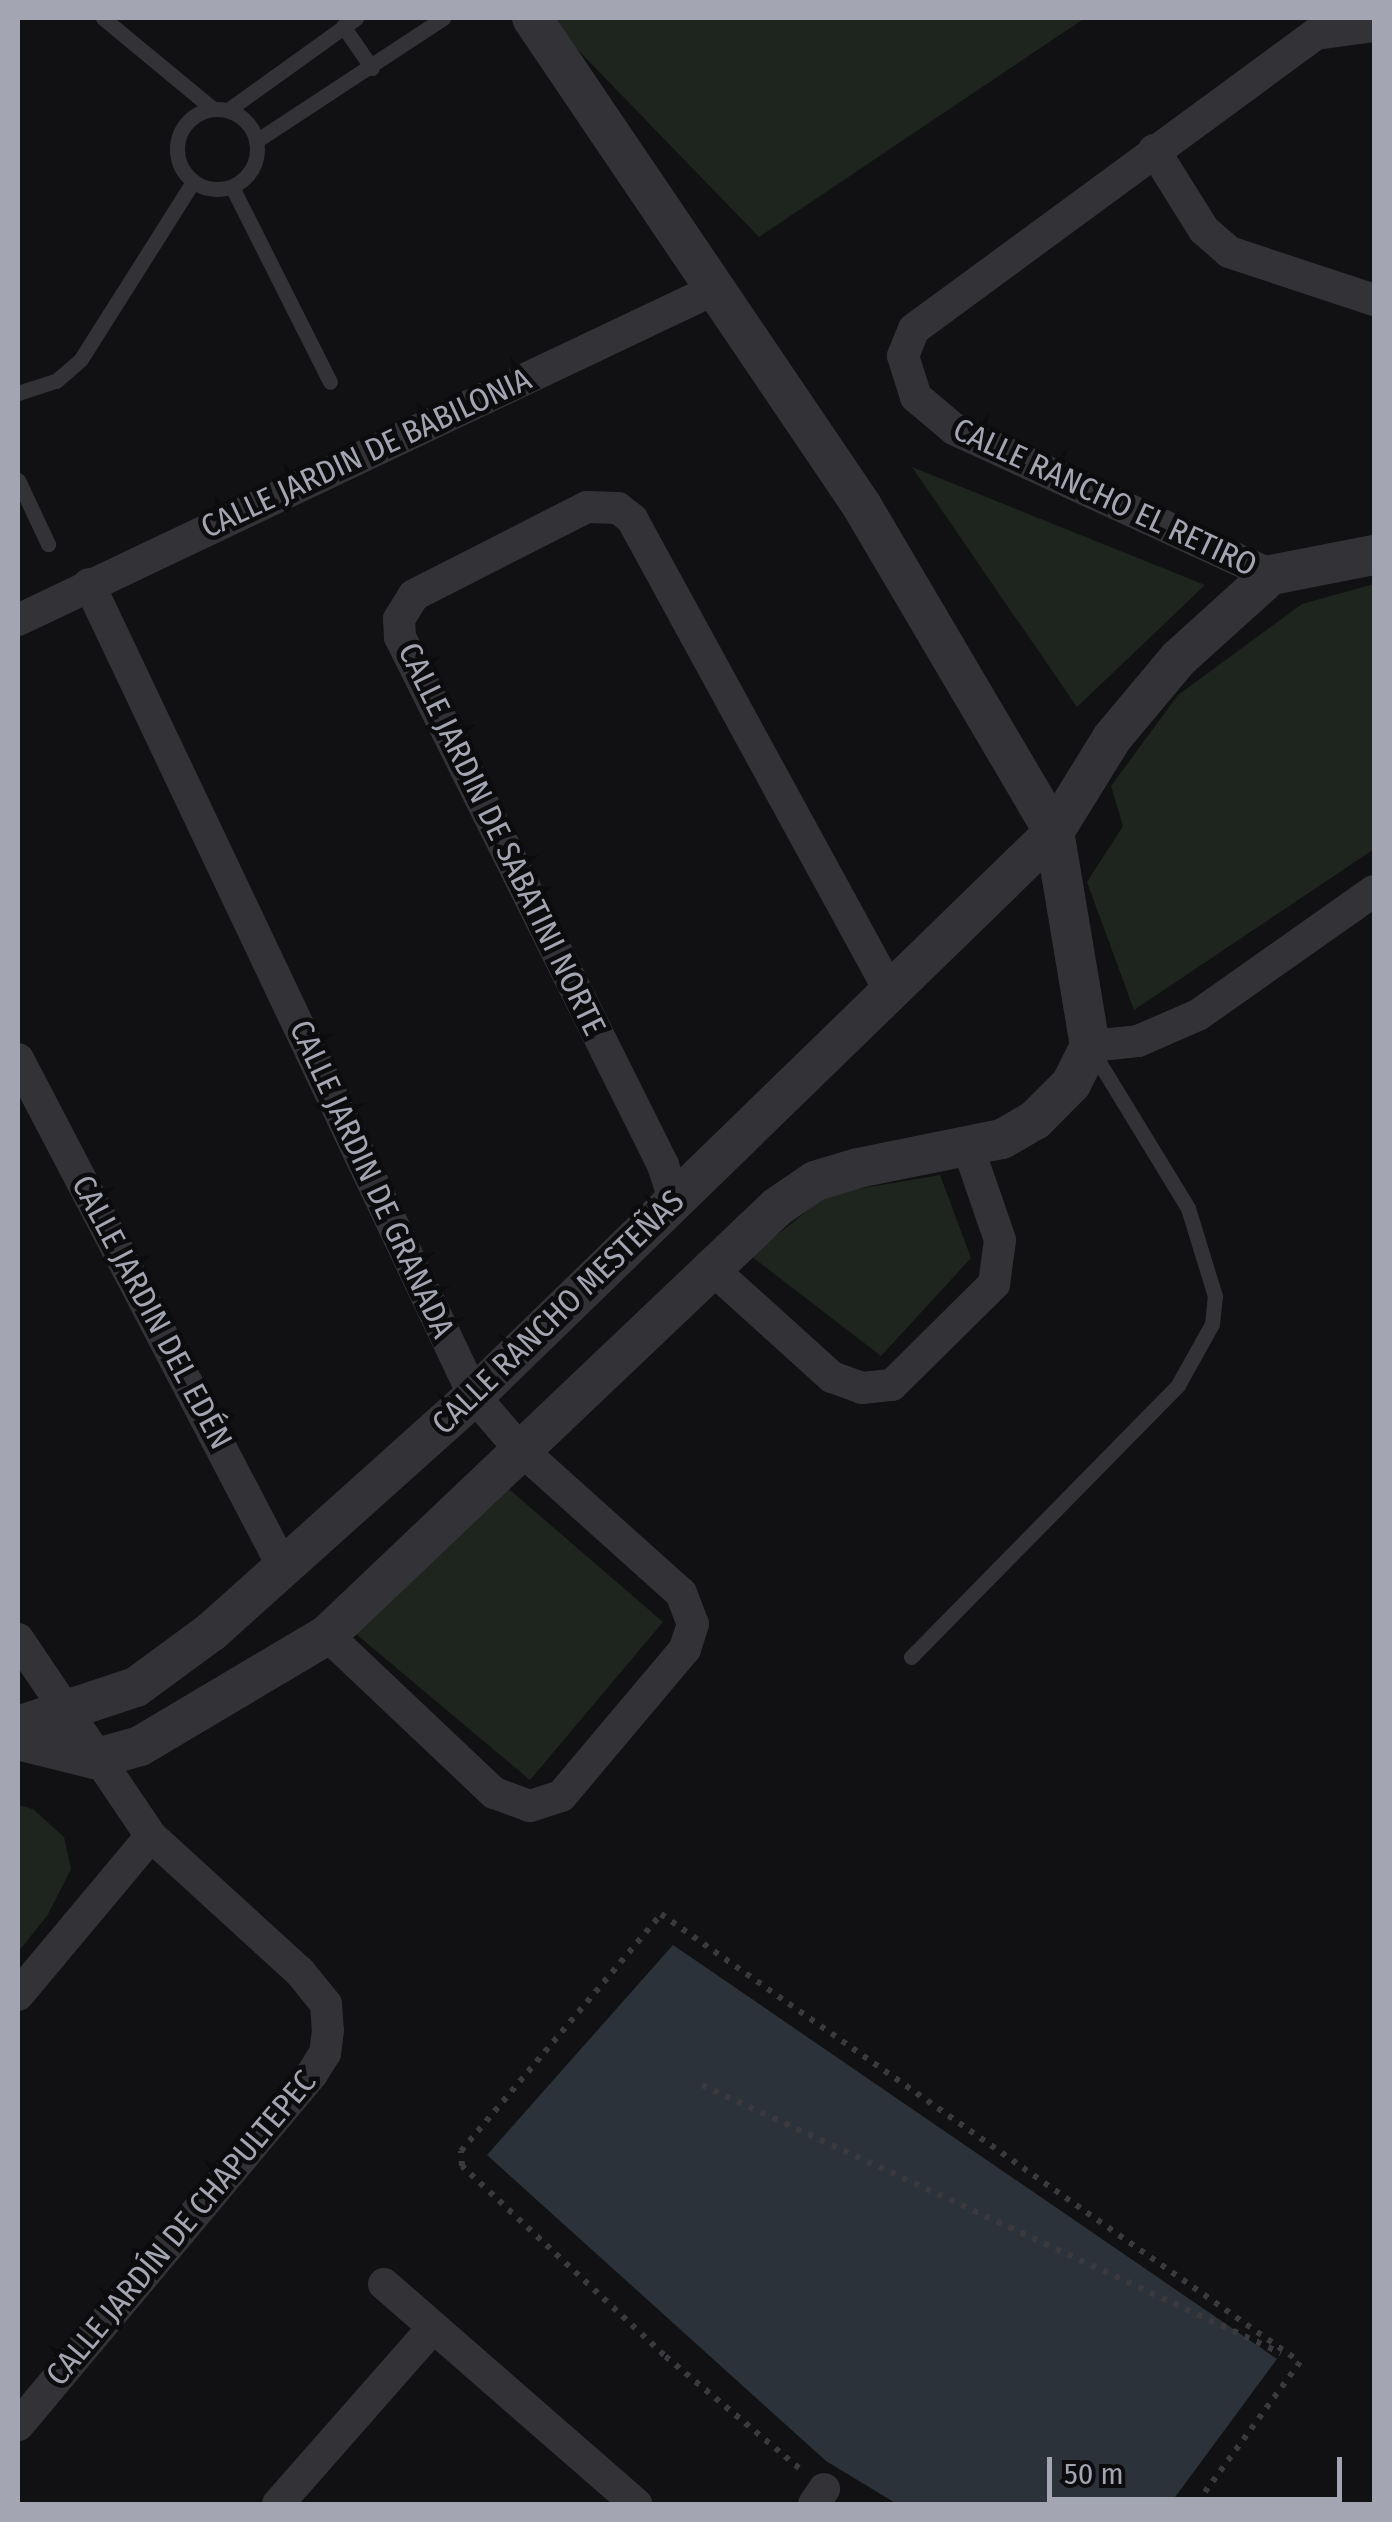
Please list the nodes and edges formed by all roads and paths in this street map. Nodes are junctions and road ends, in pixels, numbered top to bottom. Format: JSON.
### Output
{"nodes":[{"id":1,"x":103,"y":18,"type":"edge"},
{"id":2,"x":442,"y":18,"type":"edge"},
{"id":3,"x":532,"y":18,"type":"edge"},
{"id":4,"x":350,"y":22,"type":"edge"},
{"id":5,"x":1374,"y":26,"type":"edge"},
{"id":6,"x":372,"y":68,"type":"junction"},
{"id":7,"x":220,"y":110,"type":"junction"},
{"id":8,"x":256,"y":142,"type":"junction"},
{"id":9,"x":1154,"y":150,"type":"junction"},
{"id":10,"x":193,"y":182,"type":"junction"},
{"id":11,"x":232,"y":187,"type":"junction"},
{"id":12,"x":716,"y":289,"type":"junction"},
{"id":13,"x":1374,"y":300,"type":"edge"},
{"id":14,"x":330,"y":382,"type":"dead end"},
{"id":15,"x":18,"y":393,"type":"edge"},
{"id":16,"x":18,"y":480,"type":"edge"},
{"id":17,"x":48,"y":544,"type":"dead end"},
{"id":18,"x":1374,"y":554,"type":"edge"},
{"id":19,"x":1271,"y":574,"type":"junction"},
{"id":20,"x":89,"y":584,"type":"junction"},
{"id":21,"x":18,"y":620,"type":"edge"},
{"id":22,"x":1054,"y":832,"type":"junction"},
{"id":23,"x":1374,"y":892,"type":"edge"},
{"id":24,"x":892,"y":995,"type":"junction"},
{"id":25,"x":1090,"y":1046,"type":"junction"},
{"id":26,"x":18,"y":1059,"type":"edge"},
{"id":27,"x":968,"y":1148,"type":"junction"},
{"id":28,"x":674,"y":1199,"type":"junction"},
{"id":29,"x":708,"y":1266,"type":"junction"},
{"id":30,"x":474,"y":1396,"type":"junction"},
{"id":31,"x":518,"y":1446,"type":"junction"},
{"id":32,"x":283,"y":1568,"type":"junction"},
{"id":33,"x":327,"y":1636,"type":"junction"},
{"id":34,"x":18,"y":1639,"type":"edge"},
{"id":35,"x":911,"y":1657,"type":"dead end"},
{"id":36,"x":62,"y":1712,"type":"junction"},
{"id":37,"x":18,"y":1726,"type":"edge"},
{"id":38,"x":18,"y":1740,"type":"edge"},
{"id":39,"x":94,"y":1759,"type":"junction"},
{"id":40,"x":150,"y":1836,"type":"junction"},
{"id":41,"x":18,"y":1994,"type":"edge"},
{"id":42,"x":702,"y":2085,"type":"dead end"},
{"id":43,"x":384,"y":2284,"type":"dead end"},
{"id":44,"x":431,"y":2330,"type":"junction"},
{"id":45,"x":1300,"y":2362,"type":"junction"},
{"id":46,"x":18,"y":2424,"type":"edge"},
{"id":47,"x":819,"y":2497,"type":"edge"},
{"id":48,"x":620,"y":2500,"type":"edge"},
{"id":49,"x":278,"y":2504,"type":"edge"},
{"id":50,"x":1196,"y":2504,"type":"edge"}],
"edges":[{"from":1,"to":7,"type":"lane"},
{"from":2,"to":6,"type":"lane"},
{"from":3,"to":12,"type":"street"},
{"from":4,"to":6,"type":"lane"},
{"from":4,"to":7,"type":"lane"},
{"from":5,"to":9,"type":"street"},
{"from":6,"to":8,"type":"lane"},
{"from":7,"to":8,"type":"lane"},
{"from":7,"to":10,"type":"lane"},
{"from":8,"to":11,"type":"lane"},
{"from":9,"to":13,"type":"street"},
{"from":9,"to":19,"type":"street","name":"CALLE RANCHO EL RETIRO"},
{"from":10,"to":11,"type":"lane"},
{"from":10,"to":15,"type":"lane"},
{"from":11,"to":14,"type":"lane"},
{"from":12,"to":20,"type":"street","name":"CALLE JARDIN DE BABILONIA"},
{"from":12,"to":22,"type":"street"},
{"from":16,"to":17,"type":"lane"},
{"from":18,"to":19,"type":"street","name":"CALLE RANCHO EL RETIRO"},
{"from":19,"to":22,"type":"street","name":"CALLE RANCHO MESTEÑAS"},
{"from":20,"to":21,"type":"street","name":"CALLE JARDIN DE BABILONIA"},
{"from":20,"to":30,"type":"street","name":"CALLE JARDIN DE GRANADA"},
{"from":22,"to":24,"type":"street","name":"CALLE RANCHO MESTEÑAS"},
{"from":22,"to":25,"type":"street"},
{"from":23,"to":25,"type":"street"},
{"from":24,"to":28,"type":"street","name":"CALLE RANCHO MESTEÑAS"},
{"from":24,"to":28,"type":"street","name":"CALLE JARDIN DE SABATINI NORTE"},
{"from":25,"to":27,"type":"street"},
{"from":25,"to":35,"type":"lane"},
{"from":26,"to":32,"type":"street","name":"CALLE JARDIN DEL EDÉN"},
{"from":27,"to":29,"type":"street"},
{"from":27,"to":29,"type":"street"},
{"from":28,"to":30,"type":"street","name":"CALLE RANCHO MESTEÑAS"},
{"from":29,"to":31,"type":"street"},
{"from":30,"to":31,"type":"street","name":"CALLE JARDIN DE GRANADA"},
{"from":30,"to":32,"type":"street","name":"CALLE RANCHO MESTEÑAS"},
{"from":31,"to":33,"type":"street"},
{"from":31,"to":33,"type":"street","name":"CALLE JARDIN DE GRANADA"},
{"from":32,"to":36,"type":"street","name":"CALLE RANCHO MESTEÑAS"},
{"from":33,"to":39,"type":"street"},
{"from":34,"to":36,"type":"street"},
{"from":36,"to":37,"type":"street","name":"CALLE RANCHO MESTEÑAS"},
{"from":36,"to":39,"type":"street","name":"CALLE JARDÍN DE CHAPULTEPEC"},
{"from":38,"to":39,"type":"street"},
{"from":39,"to":40,"type":"street","name":"CALLE JARDÍN DE CHAPULTEPEC"},
{"from":40,"to":41,"type":"street"},
{"from":40,"to":46,"type":"street","name":"CALLE JARDÍN DE CHAPULTEPEC"},
{"from":42,"to":45,"type":"path"},
{"from":43,"to":44,"type":"street"},
{"from":44,"to":48,"type":"street"},
{"from":44,"to":49,"type":"street"},
{"from":45,"to":47,"type":"path"},
{"from":45,"to":50,"type":"path"}]}
